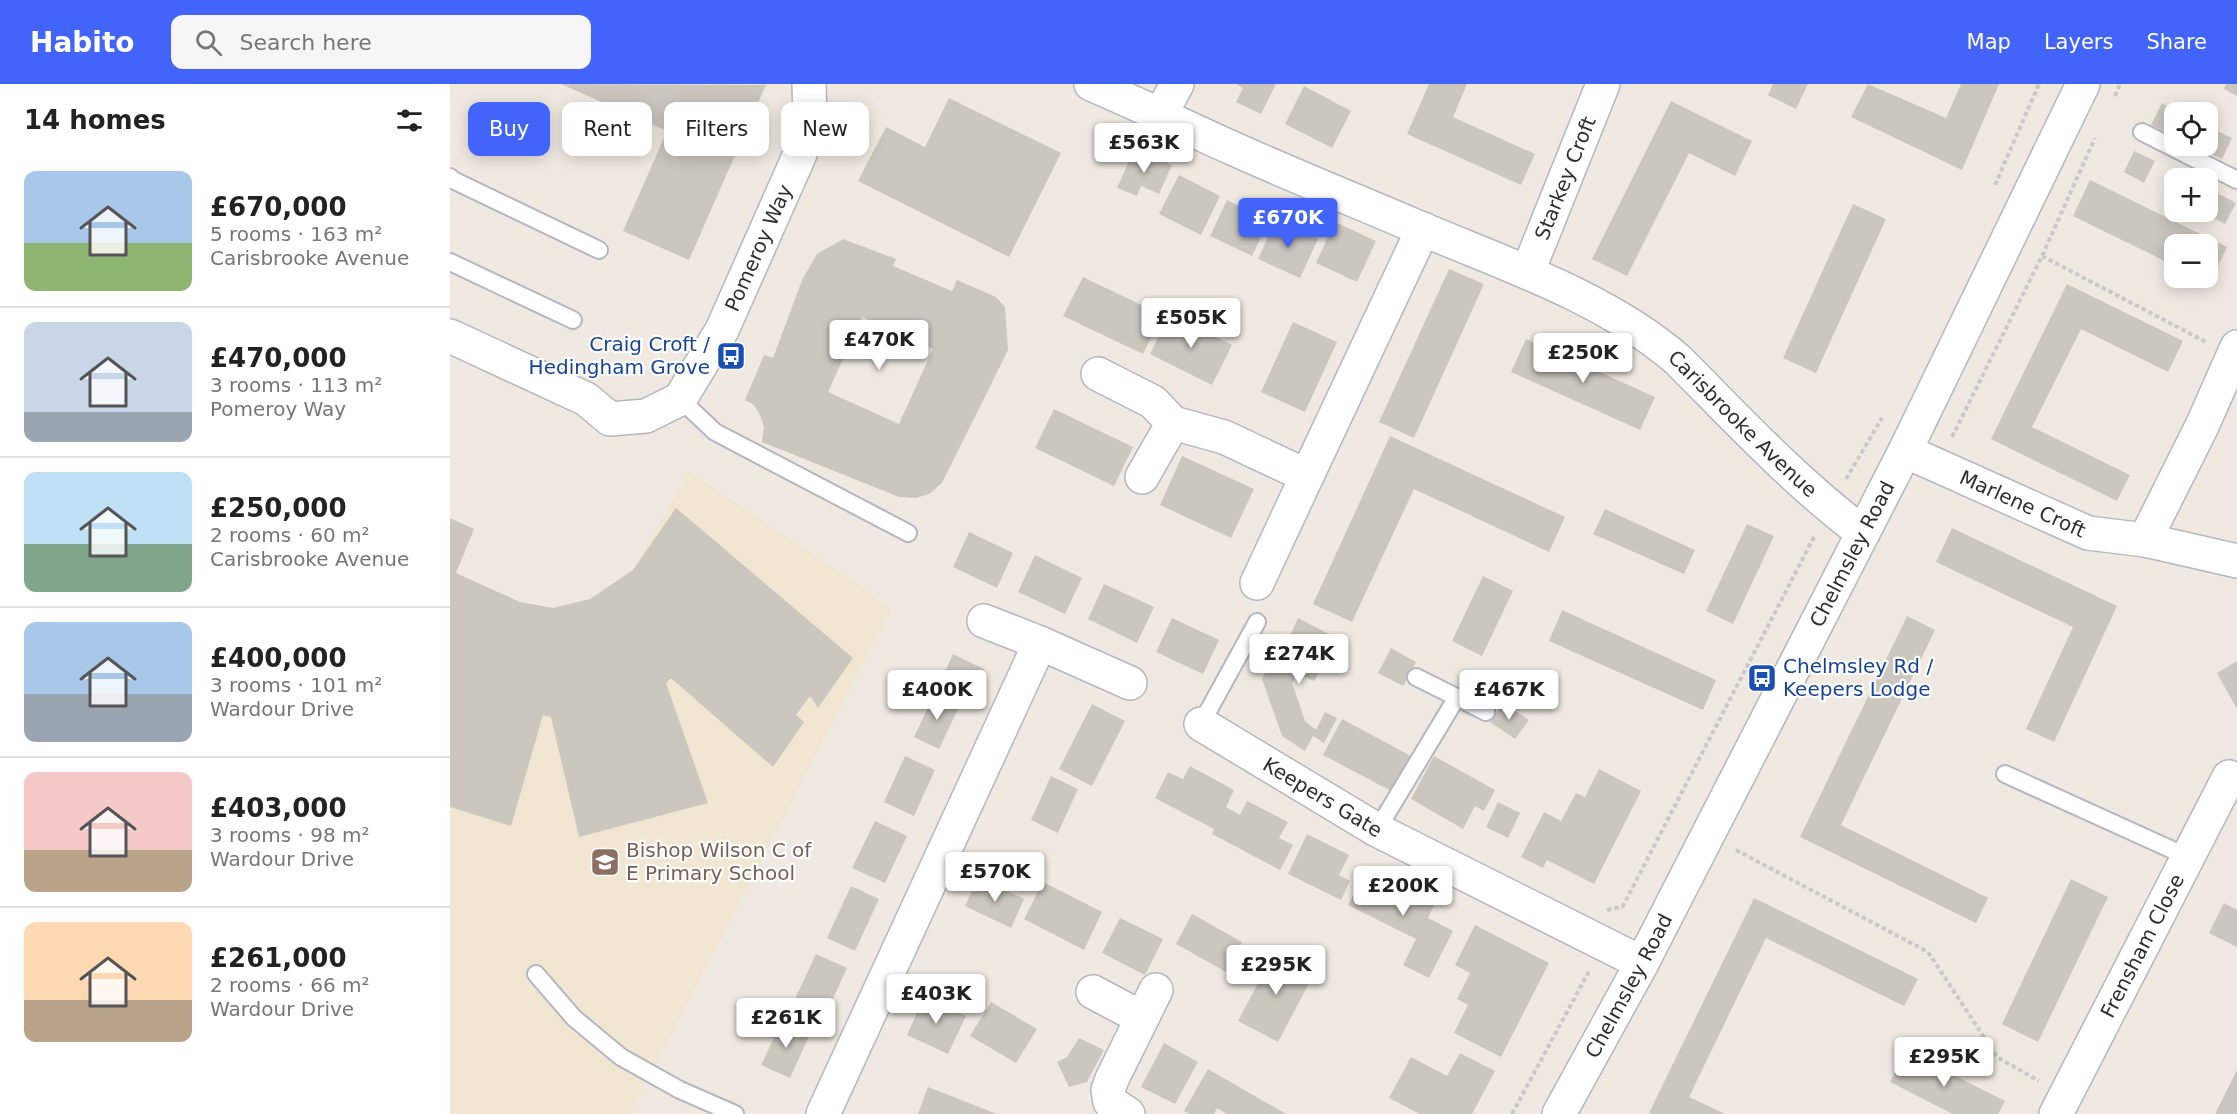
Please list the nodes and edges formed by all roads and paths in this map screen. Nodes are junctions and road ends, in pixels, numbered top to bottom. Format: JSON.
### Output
{"nodes":[{"id":1,"x":809,"y":84,"type":"edge"},
{"id":2,"x":1091,"y":84,"type":"edge"},
{"id":3,"x":1177,"y":84,"type":"edge"},
{"id":4,"x":1604,"y":84,"type":"edge"},
{"id":5,"x":2039,"y":84,"type":"edge"},
{"id":6,"x":2083,"y":84,"type":"edge"},
{"id":7,"x":2120,"y":84,"type":"edge"},
{"id":8,"x":2110,"y":105,"type":"dead end"},
{"id":9,"x":1161,"y":114,"type":"junction"},
{"id":10,"x":2142,"y":132,"type":"dead end"},
{"id":11,"x":2096,"y":138,"type":"dead end"},
{"id":12,"x":450,"y":177,"type":"edge"},
{"id":13,"x":2237,"y":180,"type":"edge"},
{"id":14,"x":1991,"y":195,"type":"dead end"},
{"id":15,"x":1423,"y":230,"type":"junction"},
{"id":16,"x":599,"y":250,"type":"dead end"},
{"id":17,"x":2042,"y":256,"type":"junction"},
{"id":18,"x":450,"y":262,"type":"edge"},
{"id":19,"x":1528,"y":272,"type":"junction"},
{"id":20,"x":573,"y":320,"type":"dead end"},
{"id":21,"x":450,"y":336,"type":"edge"},
{"id":22,"x":2235,"y":352,"type":"edge"},
{"id":23,"x":1098,"y":374,"type":"dead end"},
{"id":24,"x":680,"y":399,"type":"junction"},
{"id":25,"x":1888,"y":409,"type":"dead end"},
{"id":26,"x":1173,"y":423,"type":"junction"},
{"id":27,"x":1905,"y":451,"type":"junction"},
{"id":28,"x":1938,"y":465,"type":"junction"},
{"id":29,"x":1307,"y":476,"type":"junction"},
{"id":30,"x":1142,"y":477,"type":"dead end"},
{"id":31,"x":1829,"y":508,"type":"junction"},
{"id":32,"x":908,"y":533,"type":"dead end"},
{"id":33,"x":1863,"y":533,"type":"junction"},
{"id":34,"x":2145,"y":540,"type":"junction"},
{"id":35,"x":2237,"y":561,"type":"edge"},
{"id":36,"x":1257,"y":583,"type":"dead end"},
{"id":37,"x":984,"y":621,"type":"dead end"},
{"id":38,"x":1257,"y":622,"type":"dead end"},
{"id":39,"x":1040,"y":643,"type":"junction"},
{"id":40,"x":1416,"y":676,"type":"dead end"},
{"id":41,"x":1130,"y":683,"type":"dead end"},
{"id":42,"x":1457,"y":697,"type":"junction"},
{"id":43,"x":1486,"y":712,"type":"dead end"},
{"id":44,"x":1201,"y":724,"type":"joint"},
{"id":45,"x":2005,"y":774,"type":"dead end"},
{"id":46,"x":2229,"y":777,"type":"dead end"},
{"id":47,"x":1377,"y":830,"type":"junction"},
{"id":48,"x":1709,"y":836,"type":"junction"},
{"id":49,"x":2188,"y":857,"type":"junction"},
{"id":50,"x":1582,"y":933,"type":"junction"},
{"id":51,"x":1642,"y":963,"type":"junction"},
{"id":52,"x":536,"y":974,"type":"dead end"},
{"id":53,"x":1093,"y":992,"type":"dead end"},
{"id":54,"x":2060,"y":1105,"type":"edge"},
{"id":55,"x":735,"y":1114,"type":"edge"},
{"id":56,"x":823,"y":1114,"type":"edge"},
{"id":57,"x":1128,"y":1114,"type":"edge"},
{"id":58,"x":1512,"y":1114,"type":"edge"},
{"id":59,"x":1559,"y":1114,"type":"edge"}],
"edges":[{"from":1,"to":24,"type":"street","name":"Pomeroy Way"},
{"from":2,"to":9,"type":"street","name":"Carisbrooke Avenue"},
{"from":3,"to":9,"type":"street"},
{"from":4,"to":19,"type":"street","name":"Starkey Croft"},
{"from":5,"to":14,"type":"path"},
{"from":6,"to":27,"type":"street","name":"Chelmsley Road"},
{"from":7,"to":8,"type":"path"},
{"from":9,"to":15,"type":"street","name":"Carisbrooke Avenue"},
{"from":10,"to":13,"type":"lane"},
{"from":11,"to":17,"type":"path"},
{"from":12,"to":16,"type":"lane"},
{"from":15,"to":19,"type":"street","name":"Carisbrooke Avenue"},
{"from":15,"to":29,"type":"street"},
{"from":17,"to":22,"type":"path"},
{"from":17,"to":28,"type":"path"},
{"from":18,"to":20,"type":"lane"},
{"from":19,"to":31,"type":"street","name":"Carisbrooke Avenue"},
{"from":21,"to":24,"type":"street"},
{"from":22,"to":34,"type":"street"},
{"from":23,"to":26,"type":"street"},
{"from":24,"to":32,"type":"lane"},
{"from":25,"to":31,"type":"path"},
{"from":26,"to":29,"type":"street"},
{"from":26,"to":30,"type":"street"},
{"from":27,"to":28,"type":"street","name":"Marlene Croft"},
{"from":27,"to":33,"type":"street","name":"Chelmsley Road"},
{"from":28,"to":34,"type":"street","name":"Marlene Croft"},
{"from":29,"to":36,"type":"street"},
{"from":31,"to":33,"type":"street","name":"Carisbrooke Avenue"},
{"from":31,"to":50,"type":"path"},
{"from":33,"to":48,"type":"street","name":"Chelmsley Road"},
{"from":34,"to":35,"type":"street","name":"Marlene Croft"},
{"from":37,"to":39,"type":"street"},
{"from":38,"to":44,"type":"lane"},
{"from":39,"to":41,"type":"street"},
{"from":39,"to":56,"type":"street"},
{"from":40,"to":42,"type":"lane"},
{"from":42,"to":43,"type":"lane"},
{"from":42,"to":47,"type":"lane"},
{"from":44,"to":47,"type":"street","name":"Keepers Gate"},
{"from":45,"to":49,"type":"lane"},
{"from":46,"to":49,"type":"street","name":"Frensham Close"},
{"from":47,"to":50,"type":"street","name":"Keepers Gate"},
{"from":48,"to":51,"type":"street","name":"Chelmsley Road"},
{"from":48,"to":54,"type":"path"},
{"from":49,"to":54,"type":"street","name":"Frensham Close"},
{"from":50,"to":51,"type":"street","name":"Keepers Gate"},
{"from":50,"to":58,"type":"path"},
{"from":51,"to":59,"type":"street","name":"Chelmsley Road"},
{"from":52,"to":55,"type":"lane"},
{"from":53,"to":57,"type":"street"}]}
